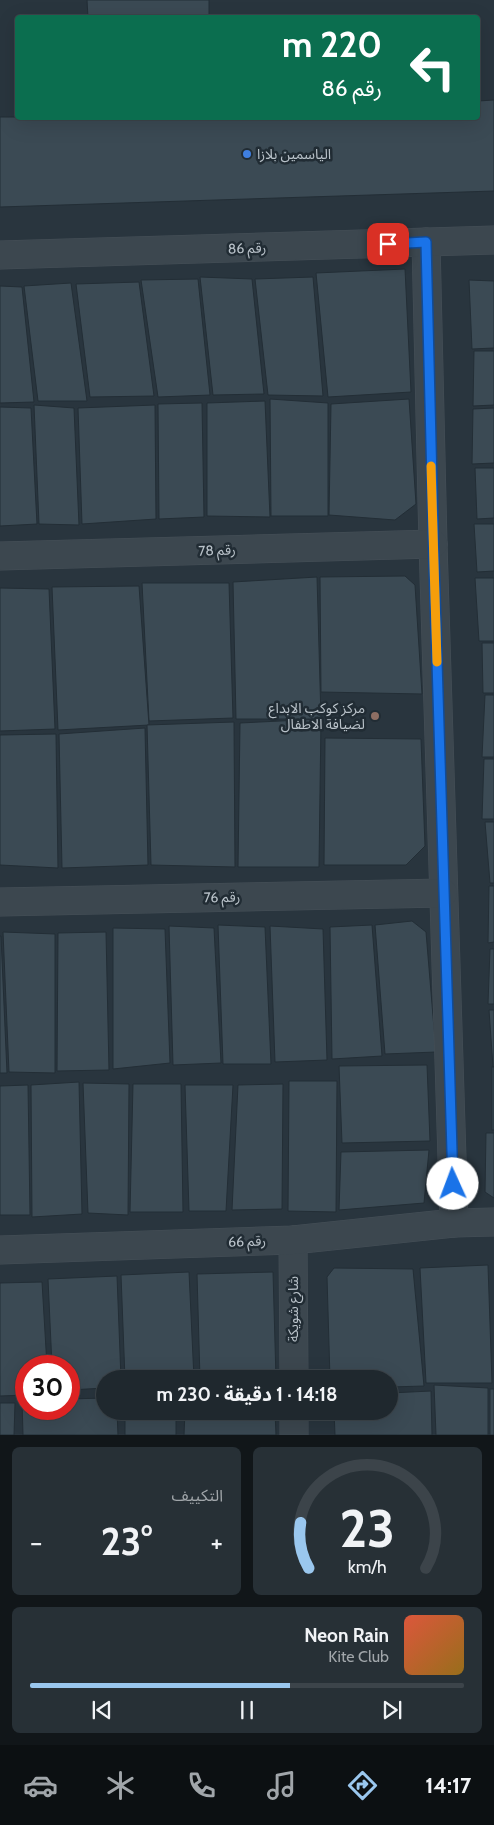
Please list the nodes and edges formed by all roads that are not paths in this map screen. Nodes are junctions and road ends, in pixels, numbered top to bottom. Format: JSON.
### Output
{"nodes":[{"id":1,"x":494,"y":240,"type":"edge"},
{"id":2,"x":426,"y":242,"type":"junction"},
{"id":3,"x":0,"y":255,"type":"edge"},
{"id":4,"x":433,"y":544,"type":"junction"},
{"id":5,"x":0,"y":556,"type":"edge"},
{"id":6,"x":443,"y":893,"type":"junction"},
{"id":7,"x":0,"y":902,"type":"edge"},
{"id":8,"x":494,"y":1222,"type":"edge"},
{"id":9,"x":454,"y":1223,"type":"junction"},
{"id":10,"x":293,"y":1240,"type":"junction"},
{"id":11,"x":0,"y":1250,"type":"edge"},
{"id":12,"x":294,"y":1370,"type":"edge"},
{"id":13,"x":294,"y":1420,"type":"edge"},
{"id":14,"x":294,"y":1435,"type":"edge"}],
"edges":[{"from":1,"to":2,"type":"street","name":"رقم 86"},
{"from":2,"to":3,"type":"street","name":"رقم 86"},
{"from":2,"to":4,"type":"street"},
{"from":4,"to":5,"type":"street","name":"رقم 78"},
{"from":4,"to":6,"type":"street"},
{"from":6,"to":7,"type":"street","name":"رقم 76"},
{"from":6,"to":9,"type":"street"},
{"from":8,"to":9,"type":"street","name":"رقم 66"},
{"from":9,"to":10,"type":"street","name":"رقم 66"},
{"from":10,"to":11,"type":"street","name":"رقم 66"},
{"from":10,"to":12,"type":"street","name":"شارع شويكة"},
{"from":13,"to":14,"type":"street"}]}
